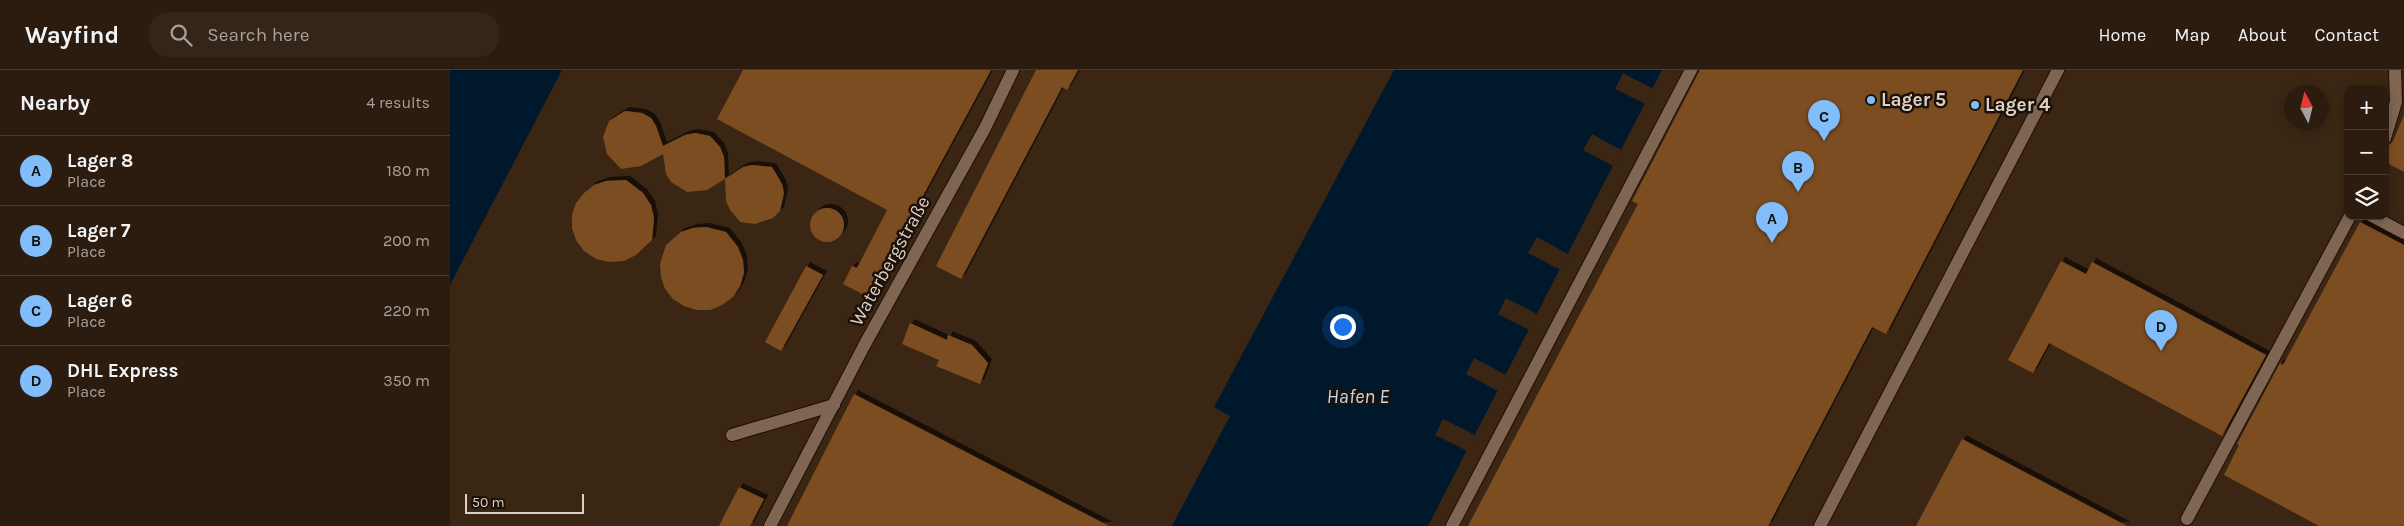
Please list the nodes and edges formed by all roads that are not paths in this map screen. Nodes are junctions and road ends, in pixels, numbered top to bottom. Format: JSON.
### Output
{"nodes":[{"id":1,"x":1014,"y":70,"type":"edge"},
{"id":2,"x":1690,"y":70,"type":"edge"},
{"id":3,"x":2058,"y":70,"type":"edge"},
{"id":4,"x":2395,"y":70,"type":"edge"},
{"id":5,"x":2387,"y":130,"type":"edge"},
{"id":6,"x":2348,"y":220,"type":"edge"},
{"id":7,"x":2380,"y":220,"type":"edge"},
{"id":8,"x":2404,"y":233,"type":"edge"},
{"id":9,"x":834,"y":405,"type":"junction"},
{"id":10,"x":732,"y":435,"type":"dead end"},
{"id":11,"x":2187,"y":520,"type":"dead end"},
{"id":12,"x":770,"y":526,"type":"edge"},
{"id":13,"x":1452,"y":526,"type":"edge"},
{"id":14,"x":1820,"y":526,"type":"edge"}],
"edges":[{"from":1,"to":9,"type":"street","name":"Waterbergstraße"},
{"from":2,"to":13,"type":"street"},
{"from":3,"to":14,"type":"street"},
{"from":4,"to":5,"type":"street"},
{"from":6,"to":11,"type":"street"},
{"from":7,"to":8,"type":"street"},
{"from":9,"to":10,"type":"street"},
{"from":9,"to":12,"type":"street","name":"Waterbergstraße"}]}
